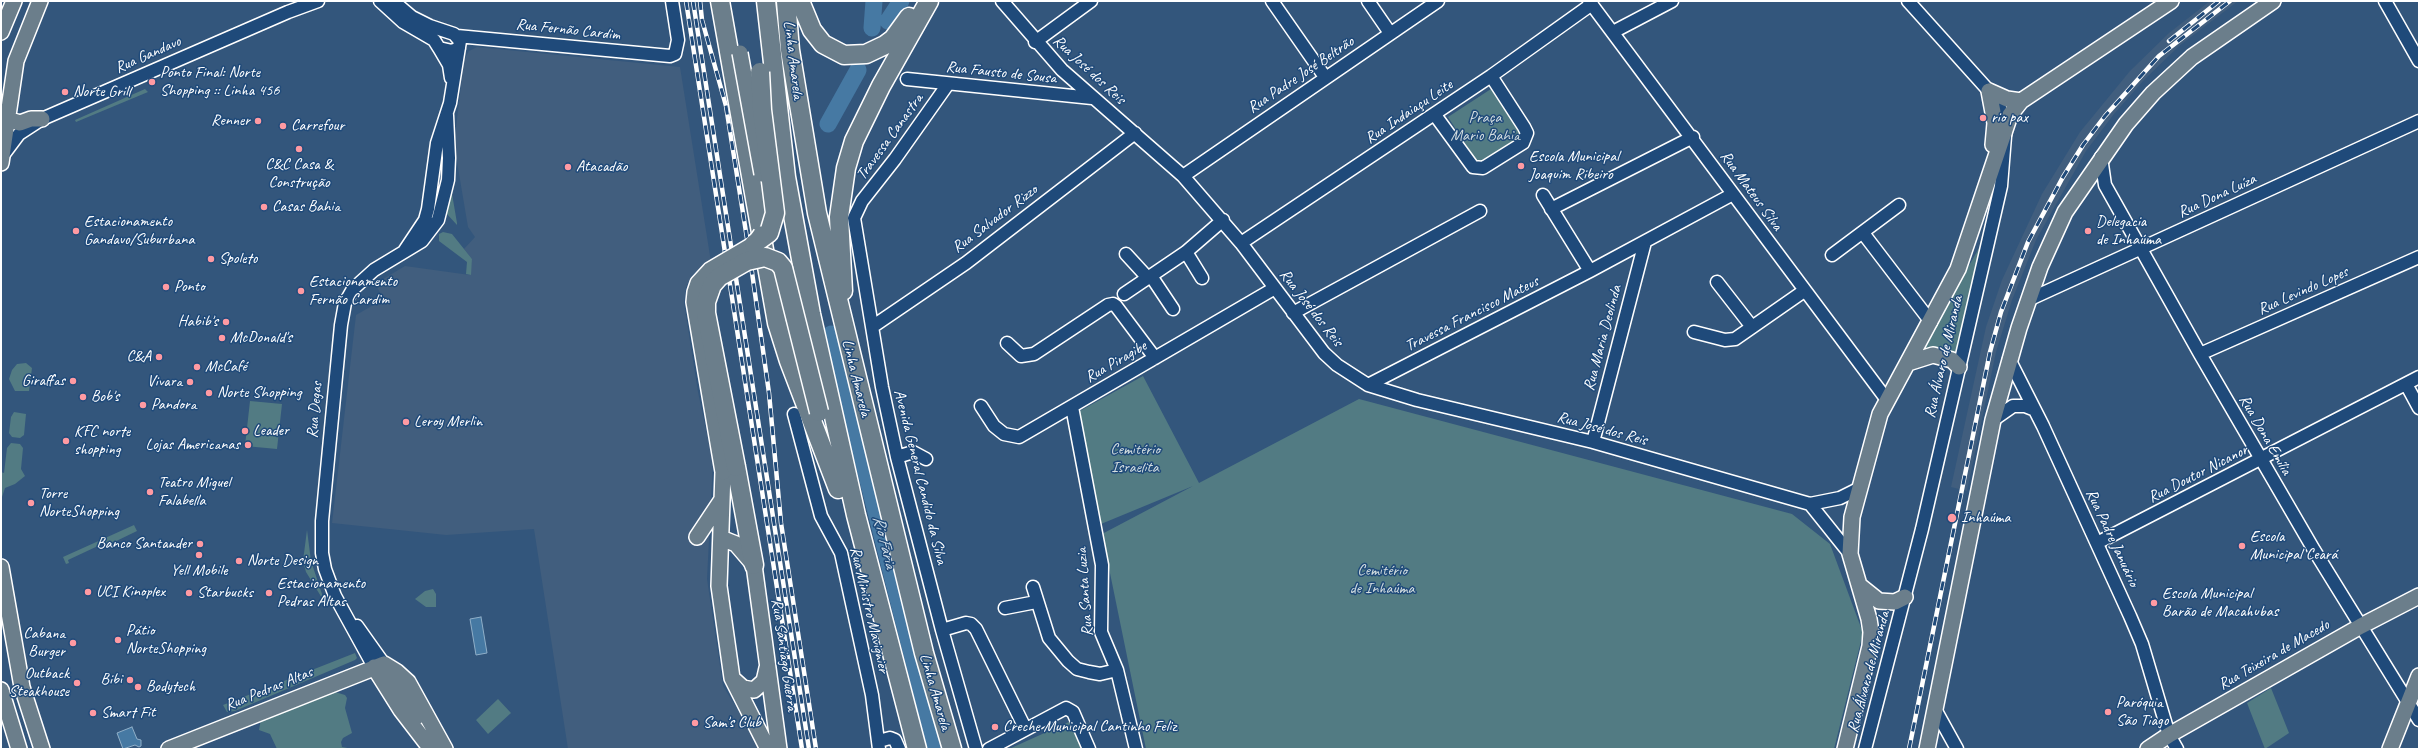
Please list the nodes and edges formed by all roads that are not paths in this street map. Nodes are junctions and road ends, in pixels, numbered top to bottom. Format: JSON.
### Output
{"nodes":[{"id":1,"x":14,"y":1,"type":"edge"},
{"id":2,"x":40,"y":1,"type":"edge"},
{"id":3,"x":380,"y":1,"type":"edge"},
{"id":4,"x":393,"y":1,"type":"edge"},
{"id":5,"x":672,"y":1,"type":"edge"},
{"id":6,"x":720,"y":1,"type":"edge"},
{"id":7,"x":724,"y":1,"type":"edge"},
{"id":8,"x":765,"y":1,"type":"edge"},
{"id":9,"x":786,"y":1,"type":"edge"},
{"id":10,"x":800,"y":1,"type":"edge"},
{"id":11,"x":915,"y":1,"type":"edge"},
{"id":12,"x":929,"y":1,"type":"edge"},
{"id":13,"x":1002,"y":1,"type":"edge"},
{"id":14,"x":1091,"y":1,"type":"edge"},
{"id":15,"x":1272,"y":1,"type":"edge"},
{"id":16,"x":1368,"y":1,"type":"edge"},
{"id":17,"x":1438,"y":1,"type":"edge"},
{"id":18,"x":1672,"y":1,"type":"edge"},
{"id":19,"x":1908,"y":1,"type":"edge"},
{"id":20,"x":2171,"y":1,"type":"edge"},
{"id":21,"x":2273,"y":1,"type":"edge"},
{"id":22,"x":2385,"y":1,"type":"edge"},
{"id":23,"x":311,"y":2,"type":"edge"},
{"id":24,"x":1590,"y":3,"type":"edge"},
{"id":25,"x":442,"y":30,"type":"junction"},
{"id":26,"x":1,"y":32,"type":"edge"},
{"id":27,"x":1613,"y":32,"type":"junction"},
{"id":28,"x":1390,"y":34,"type":"junction"},
{"id":29,"x":458,"y":42,"type":"junction"},
{"id":30,"x":1035,"y":42,"type":"junction"},
{"id":31,"x":437,"y":44,"type":"junction"},
{"id":32,"x":2419,"y":61,"type":"edge"},
{"id":33,"x":1491,"y":76,"type":"junction"},
{"id":34,"x":1325,"y":77,"type":"junction"},
{"id":35,"x":907,"y":79,"type":"dead end"},
{"id":36,"x":948,"y":84,"type":"junction"},
{"id":37,"x":452,"y":86,"type":"junction"},
{"id":38,"x":1989,"y":91,"type":"junction"},
{"id":39,"x":1092,"y":98,"type":"junction"},
{"id":40,"x":2021,"y":101,"type":"junction"},
{"id":41,"x":1435,"y":114,"type":"junction"},
{"id":42,"x":4,"y":115,"type":"edge"},
{"id":43,"x":447,"y":115,"type":"junction"},
{"id":44,"x":42,"y":119,"type":"junction"},
{"id":45,"x":2419,"y":121,"type":"edge"},
{"id":46,"x":2006,"y":124,"type":"junction"},
{"id":47,"x":1135,"y":133,"type":"junction"},
{"id":48,"x":1693,"y":137,"type":"junction"},
{"id":49,"x":436,"y":150,"type":"junction"},
{"id":50,"x":2101,"y":157,"type":"junction"},
{"id":51,"x":1,"y":160,"type":"edge"},
{"id":52,"x":1989,"y":175,"type":"junction"},
{"id":53,"x":1183,"y":176,"type":"junction"},
{"id":54,"x":1733,"y":194,"type":"junction"},
{"id":55,"x":1543,"y":195,"type":"dead end"},
{"id":56,"x":1899,"y":205,"type":"dead end"},
{"id":57,"x":857,"y":209,"type":"joint"},
{"id":58,"x":1551,"y":209,"type":"junction"},
{"id":59,"x":1480,"y":211,"type":"dead end"},
{"id":60,"x":441,"y":212,"type":"junction"},
{"id":61,"x":1223,"y":220,"type":"junction"},
{"id":62,"x":1863,"y":233,"type":"junction"},
{"id":63,"x":1645,"y":242,"type":"junction"},
{"id":64,"x":1241,"y":243,"type":"junction"},
{"id":65,"x":754,"y":244,"type":"junction"},
{"id":66,"x":2141,"y":249,"type":"junction"},
{"id":67,"x":403,"y":252,"type":"junction"},
{"id":68,"x":1186,"y":252,"type":"junction"},
{"id":69,"x":1126,"y":254,"type":"dead end"},
{"id":70,"x":1832,"y":255,"type":"dead end"},
{"id":71,"x":2419,"y":257,"type":"edge"},
{"id":72,"x":1590,"y":271,"type":"junction"},
{"id":73,"x":1150,"y":277,"type":"junction"},
{"id":74,"x":1202,"y":278,"type":"dead end"},
{"id":75,"x":1717,"y":282,"type":"dead end"},
{"id":76,"x":1275,"y":288,"type":"junction"},
{"id":77,"x":1804,"y":291,"type":"junction"},
{"id":78,"x":1124,"y":294,"type":"dead end"},
{"id":79,"x":2028,"y":300,"type":"junction"},
{"id":80,"x":1174,"y":309,"type":"dead end"},
{"id":81,"x":1293,"y":312,"type":"junction"},
{"id":82,"x":1931,"y":322,"type":"junction"},
{"id":83,"x":872,"y":327,"type":"junction"},
{"id":84,"x":1752,"y":327,"type":"junction"},
{"id":85,"x":1694,"y":332,"type":"dead end"},
{"id":86,"x":1007,"y":343,"type":"dead end"},
{"id":87,"x":848,"y":346,"type":"junction"},
{"id":88,"x":2200,"y":354,"type":"junction"},
{"id":89,"x":1155,"y":358,"type":"junction"},
{"id":90,"x":2009,"y":359,"type":"junction"},
{"id":91,"x":1908,"y":363,"type":"junction"},
{"id":92,"x":1958,"y":367,"type":"junction"},
{"id":93,"x":2419,"y":377,"type":"edge"},
{"id":94,"x":2406,"y":384,"type":"junction"},
{"id":95,"x":1368,"y":385,"type":"junction"},
{"id":96,"x":1887,"y":400,"type":"junction"},
{"id":97,"x":980,"y":406,"type":"dead end"},
{"id":98,"x":1072,"y":407,"type":"junction"},
{"id":99,"x":2419,"y":408,"type":"edge"},
{"id":100,"x":2035,"y":410,"type":"junction"},
{"id":101,"x":794,"y":414,"type":"dead end"},
{"id":102,"x":1993,"y":420,"type":"junction"},
{"id":103,"x":1593,"y":442,"type":"junction"},
{"id":104,"x":897,"y":457,"type":"junction"},
{"id":105,"x":926,"y":459,"type":"dead end"},
{"id":106,"x":2261,"y":460,"type":"junction"},
{"id":107,"x":730,"y":470,"type":"junction"},
{"id":108,"x":1860,"y":488,"type":"junction"},
{"id":109,"x":838,"y":489,"type":"junction"},
{"id":110,"x":723,"y":498,"type":"junction"},
{"id":111,"x":1810,"y":504,"type":"junction"},
{"id":112,"x":697,"y":538,"type":"dead end"},
{"id":113,"x":721,"y":538,"type":"junction"},
{"id":114,"x":2097,"y":543,"type":"junction"},
{"id":115,"x":1850,"y":554,"type":"junction"},
{"id":116,"x":754,"y":565,"type":"junction"},
{"id":117,"x":1,"y":567,"type":"edge"},
{"id":118,"x":1858,"y":584,"type":"junction"},
{"id":119,"x":1032,"y":587,"type":"dead end"},
{"id":120,"x":2419,"y":596,"type":"edge"},
{"id":121,"x":1905,"y":597,"type":"junction"},
{"id":122,"x":1036,"y":602,"type":"junction"},
{"id":123,"x":1005,"y":608,"type":"dead end"},
{"id":124,"x":2361,"y":626,"type":"junction"},
{"id":125,"x":942,"y":630,"type":"junction"},
{"id":126,"x":893,"y":660,"type":"junction"},
{"id":127,"x":767,"y":664,"type":"junction"},
{"id":128,"x":379,"y":665,"type":"junction"},
{"id":129,"x":1117,"y":670,"type":"junction"},
{"id":130,"x":2419,"y":676,"type":"edge"},
{"id":131,"x":732,"y":678,"type":"junction"},
{"id":132,"x":1,"y":690,"type":"edge"},
{"id":133,"x":2409,"y":702,"type":"junction"},
{"id":134,"x":1936,"y":711,"type":"junction"},
{"id":135,"x":2419,"y":720,"type":"edge"},
{"id":136,"x":1025,"y":728,"type":"junction"},
{"id":137,"x":2169,"y":735,"type":"junction"},
{"id":138,"x":879,"y":745,"type":"edge"},
{"id":139,"x":19,"y":749,"type":"edge"},
{"id":140,"x":42,"y":749,"type":"edge"},
{"id":141,"x":169,"y":749,"type":"edge"},
{"id":142,"x":431,"y":749,"type":"edge"},
{"id":143,"x":444,"y":749,"type":"edge"},
{"id":144,"x":768,"y":749,"type":"edge"},
{"id":145,"x":779,"y":749,"type":"edge"},
{"id":146,"x":899,"y":749,"type":"edge"},
{"id":147,"x":917,"y":749,"type":"edge"},
{"id":148,"x":952,"y":749,"type":"edge"},
{"id":149,"x":976,"y":749,"type":"edge"},
{"id":150,"x":988,"y":749,"type":"edge"},
{"id":151,"x":1089,"y":749,"type":"edge"},
{"id":152,"x":1136,"y":749,"type":"edge"},
{"id":153,"x":1845,"y":749,"type":"edge"},
{"id":154,"x":1865,"y":749,"type":"edge"},
{"id":155,"x":1927,"y":749,"type":"edge"},
{"id":156,"x":1958,"y":749,"type":"edge"},
{"id":157,"x":2148,"y":749,"type":"edge"},
{"id":158,"x":2177,"y":749,"type":"edge"},
{"id":159,"x":2390,"y":749,"type":"edge"}],
"edges":[{"from":1,"to":26,"type":"main road"},
{"from":2,"to":42,"type":"main road"},
{"from":3,"to":31,"type":"street"},
{"from":4,"to":25,"type":"street"},
{"from":5,"to":29,"type":"street","name":"Rua Fernão Cardim"},
{"from":6,"to":109,"type":"highway"},
{"from":7,"to":65,"type":"main road","bridge":true},
{"from":8,"to":65,"type":"highway","bridge":true},
{"from":8,"to":126,"type":"highway","name":"Linha Amarela"},
{"from":9,"to":87,"type":"highway","name":"Linha Amarela"},
{"from":10,"to":11,"type":"highway"},
{"from":12,"to":87,"type":"highway"},
{"from":13,"to":30,"type":"street","name":"Rua José dos Reis"},
{"from":14,"to":30,"type":"street"},
{"from":15,"to":34,"type":"street"},
{"from":16,"to":28,"type":"street"},
{"from":17,"to":28,"type":"street","name":"Rua Padre José Beltrão"},
{"from":18,"to":27,"type":"street"},
{"from":19,"to":38,"type":"street","name":"Rua Álvaro de Miranda"},
{"from":20,"to":40,"type":"main road"},
{"from":21,"to":50,"type":"main road"},
{"from":22,"to":32,"type":"street"},
{"from":23,"to":44,"type":"street","name":"Rua Gandavo"},
{"from":24,"to":27,"type":"street","name":"Rua Mateus Silva"},
{"from":24,"to":33,"type":"street","name":"Rua Indaiaçu Leite"},
{"from":25,"to":29,"type":"street"},
{"from":25,"to":31,"type":"street"},
{"from":27,"to":48,"type":"street","name":"Rua Mateus Silva"},
{"from":28,"to":34,"type":"street","name":"Rua Padre José Beltrão"},
{"from":29,"to":31,"type":"street"},
{"from":29,"to":37,"type":"street","name":"Rua Degas"},
{"from":30,"to":39,"type":"street","name":"Rua José dos Reis"},
{"from":31,"to":37,"type":"street","name":"Rua Degas"},
{"from":33,"to":41,"type":"street","name":"Rua Indaiaçu Leite"},
{"from":33,"to":41,"type":"street"},
{"from":34,"to":53,"type":"street","name":"Rua Padre José Beltrão"},
{"from":35,"to":36,"type":"street","name":"Rua Fausto de Sousa"},
{"from":36,"to":39,"type":"street","name":"Rua Fausto de Sousa"},
{"from":36,"to":57,"type":"street","name":"Travessa Canastra"},
{"from":37,"to":43,"type":"street","name":"Rua Degas"},
{"from":38,"to":40,"type":"main road"},
{"from":38,"to":46,"type":"street","name":"Rua Álvaro de Miranda"},
{"from":38,"to":52,"type":"main road"},
{"from":39,"to":47,"type":"street","name":"Rua José dos Reis"},
{"from":40,"to":46,"type":"main road"},
{"from":41,"to":64,"type":"street","name":"Rua Indaiaçu Leite"},
{"from":42,"to":44,"type":"main road"},
{"from":42,"to":51,"type":"main road"},
{"from":43,"to":49,"type":"street","name":"Rua Degas"},
{"from":43,"to":60,"type":"street","name":"Rua Degas"},
{"from":44,"to":51,"type":"street","name":"Rua Gandavo"},
{"from":45,"to":66,"type":"street","name":"Rua Dona Luíza"},
{"from":46,"to":52,"type":"main road"},
{"from":46,"to":92,"type":"street","name":"Rua Álvaro de Miranda"},
{"from":47,"to":53,"type":"street","name":"Rua José dos Reis"},
{"from":47,"to":83,"type":"street","name":"Rua Salvador Rizzo"},
{"from":48,"to":54,"type":"street","name":"Rua Mateus Silva"},
{"from":48,"to":58,"type":"street"},
{"from":49,"to":60,"type":"street"},
{"from":49,"to":67,"type":"street","name":"Rua Degas"},
{"from":50,"to":66,"type":"street","name":"Rua Dona Emília"},
{"from":50,"to":79,"type":"main road"},
{"from":52,"to":82,"type":"main road"},
{"from":53,"to":61,"type":"street","name":"Rua José dos Reis"},
{"from":54,"to":63,"type":"street","name":"Travessa Francisco Mateus"},
{"from":54,"to":77,"type":"street","name":"Rua Mateus Silva"},
{"from":55,"to":58,"type":"street"},
{"from":56,"to":62,"type":"street"},
{"from":57,"to":83,"type":"street","name":"Avenida General Candido da Silva"},
{"from":58,"to":72,"type":"street"},
{"from":59,"to":81,"type":"street"},
{"from":60,"to":67,"type":"street","name":"Rua Degas"},
{"from":61,"to":64,"type":"street","name":"Rua José dos Reis"},
{"from":61,"to":68,"type":"street"},
{"from":62,"to":70,"type":"street"},
{"from":62,"to":82,"type":"street"},
{"from":63,"to":72,"type":"street","name":"Travessa Francisco Mateus"},
{"from":63,"to":103,"type":"street","name":"Rua Maria Deolinda"},
{"from":64,"to":76,"type":"street","name":"Rua José dos Reis"},
{"from":65,"to":107,"type":"main road","bridge":true},
{"from":66,"to":79,"type":"street","name":"Rua Dona Luíza"},
{"from":66,"to":88,"type":"street","name":"Rua Dona Emília"},
{"from":67,"to":128,"type":"street","name":"Rua Degas"},
{"from":68,"to":73,"type":"street"},
{"from":68,"to":74,"type":"street"},
{"from":69,"to":73,"type":"street"},
{"from":71,"to":88,"type":"street","name":"Rua Levindo Lopes"},
{"from":72,"to":95,"type":"street","name":"Travessa Francisco Mateus"},
{"from":73,"to":78,"type":"street"},
{"from":73,"to":80,"type":"street"},
{"from":75,"to":84,"type":"street"},
{"from":76,"to":81,"type":"street","name":"Rua José dos Reis"},
{"from":76,"to":89,"type":"street","name":"Rua Piragibe"},
{"from":77,"to":84,"type":"street"},
{"from":77,"to":96,"type":"street","name":"Rua Mateus Silva"},
{"from":79,"to":90,"type":"main road"},
{"from":81,"to":95,"type":"street","name":"Rua José dos Reis"},
{"from":82,"to":91,"type":"main road"},
{"from":83,"to":104,"type":"street","name":"Avenida General Candido da Silva"},
{"from":84,"to":85,"type":"street"},
{"from":86,"to":89,"type":"street"},
{"from":87,"to":148,"type":"highway","name":"Linha Amarela"},
{"from":88,"to":106,"type":"street","name":"Rua Dona Emília"},
{"from":89,"to":98,"type":"street","name":"Rua Piragibe"},
{"from":90,"to":100,"type":"street","name":"Rua Padre Januário"},
{"from":90,"to":102,"type":"main road"},
{"from":91,"to":92,"type":"main road"},
{"from":91,"to":96,"type":"main road"},
{"from":92,"to":121,"type":"street","name":"Rua Álvaro de Miranda"},
{"from":93,"to":94,"type":"street","name":"Rua Doutor Nicanor"},
{"from":94,"to":99,"type":"street"},
{"from":94,"to":106,"type":"street","name":"Rua Doutor Nicanor"},
{"from":95,"to":103,"type":"street","name":"Rua José dos Reis"},
{"from":96,"to":108,"type":"main road"},
{"from":97,"to":98,"type":"street","name":"Rua Piragibe"},
{"from":98,"to":129,"type":"street","name":"Rua Santa Luzia"},
{"from":100,"to":102,"type":"street"},
{"from":100,"to":114,"type":"street","name":"Rua Padre Januário"},
{"from":101,"to":138,"type":"street","name":"Rua Ministro Mavignier"},
{"from":102,"to":134,"type":"main road"},
{"from":103,"to":111,"type":"street","name":"Rua José dos Reis"},
{"from":104,"to":105,"type":"street"},
{"from":104,"to":125,"type":"street","name":"Avenida General Candido da Silva"},
{"from":106,"to":114,"type":"street","name":"Rua Doutor Nicanor"},
{"from":106,"to":124,"type":"street","name":"Rua Dona Emília"},
{"from":107,"to":109,"type":"highway","bridge":true},
{"from":107,"to":110,"type":"main road"},
{"from":107,"to":116,"type":"highway"},
{"from":108,"to":111,"type":"street","name":"Rua José dos Reis"},
{"from":108,"to":115,"type":"main road"},
{"from":109,"to":126,"type":"highway"},
{"from":110,"to":112,"type":"main road"},
{"from":110,"to":113,"type":"main road"},
{"from":111,"to":115,"type":"street"},
{"from":113,"to":116,"type":"main road"},
{"from":113,"to":131,"type":"main road"},
{"from":114,"to":137,"type":"street","name":"Rua Padre Januário"},
{"from":115,"to":118,"type":"main road"},
{"from":116,"to":127,"type":"main road","name":"Rua Santiago Guerra"},
{"from":117,"to":140,"type":"main road"},
{"from":118,"to":121,"type":"main road"},
{"from":118,"to":153,"type":"main road"},
{"from":119,"to":122,"type":"street"},
{"from":120,"to":124,"type":"main road","name":"Rua Teixeira de Macedo"},
{"from":121,"to":154,"type":"street","name":"Rua Álvaro de Miranda"},
{"from":122,"to":123,"type":"street"},
{"from":122,"to":129,"type":"street"},
{"from":124,"to":133,"type":"street","name":"Rua Dona Emília"},
{"from":124,"to":137,"type":"main road","name":"Rua Teixeira de Macedo"},
{"from":125,"to":136,"type":"street"},
{"from":125,"to":149,"type":"street","name":"Avenida General Candido da Silva"},
{"from":126,"to":147,"type":"highway","name":"Linha Amarela"},
{"from":127,"to":131,"type":"main road"},
{"from":127,"to":145,"type":"main road","name":"Rua Santiago Guerra"},
{"from":128,"to":141,"type":"main road","name":"Rua Pedras Altas"},
{"from":128,"to":142,"type":"main road","name":"Rua Degas"},
{"from":128,"to":143,"type":"main road"},
{"from":129,"to":152,"type":"street","name":"Rua Santa Luzia"},
{"from":130,"to":133,"type":"main road"},
{"from":131,"to":144,"type":"main road"},
{"from":132,"to":139,"type":"main road"},
{"from":133,"to":135,"type":"street","name":"Rua Dona Emília"},
{"from":133,"to":159,"type":"main road"},
{"from":134,"to":155,"type":"main road"},
{"from":134,"to":156,"type":"street"},
{"from":136,"to":150,"type":"street"},
{"from":136,"to":151,"type":"street"},
{"from":137,"to":157,"type":"main road","name":"Rua Teixeira de Macedo"},
{"from":137,"to":158,"type":"street","name":"Rua Padre Januário"},
{"from":138,"to":146,"type":"street"}]}
